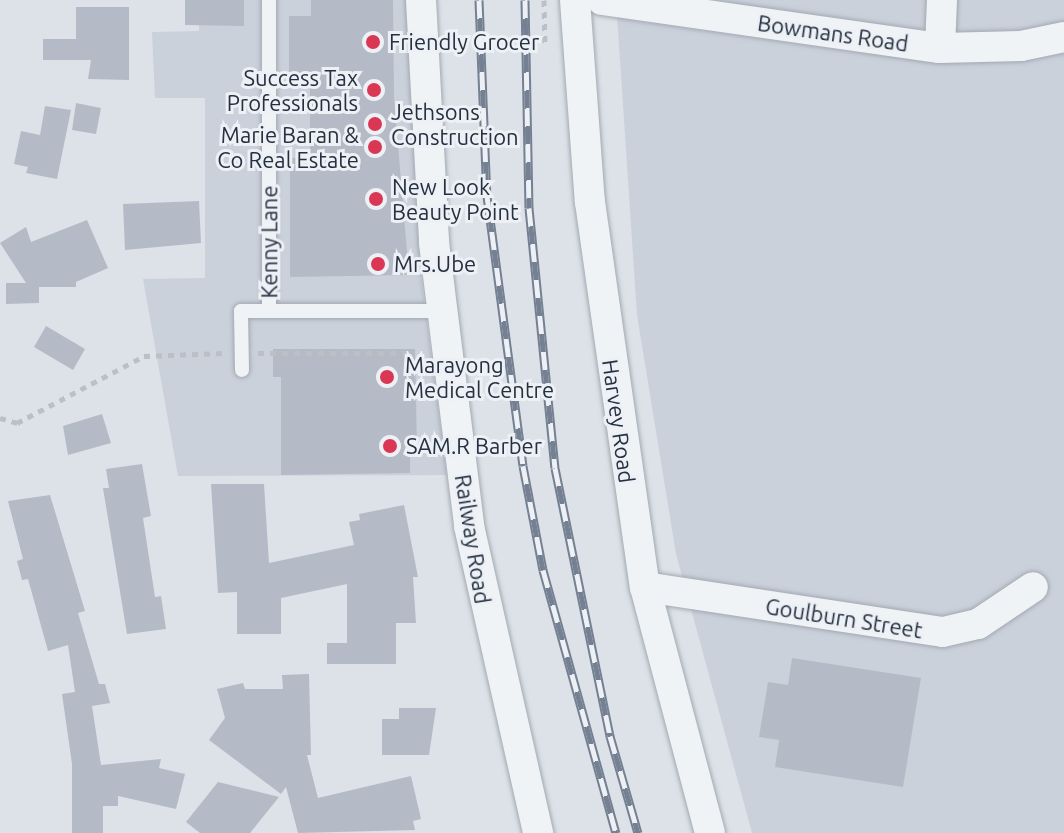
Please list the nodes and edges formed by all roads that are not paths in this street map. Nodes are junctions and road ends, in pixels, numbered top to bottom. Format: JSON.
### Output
{"nodes":[{"id":1,"x":269,"y":0,"type":"edge"},
{"id":2,"x":421,"y":0,"type":"edge"},
{"id":3,"x":575,"y":0,"type":"edge"},
{"id":4,"x":602,"y":0,"type":"edge"},
{"id":5,"x":942,"y":0,"type":"edge"},
{"id":6,"x":1064,"y":37,"type":"edge"},
{"id":7,"x":940,"y":48,"type":"junction"},
{"id":8,"x":269,"y":311,"type":"junction"},
{"id":9,"x":441,"y":311,"type":"junction"},
{"id":10,"x":242,"y":370,"type":"dead end"},
{"id":11,"x":645,"y":587,"type":"junction"},
{"id":12,"x":1033,"y":587,"type":"dead end"},
{"id":13,"x":538,"y":833,"type":"edge"},
{"id":14,"x":710,"y":833,"type":"edge"}],
"edges":[{"from":1,"to":8,"type":"lane","name":"Kenny Lane"},
{"from":2,"to":9,"type":"street","name":"Railway Road"},
{"from":3,"to":11,"type":"street","name":"Harvey Road"},
{"from":4,"to":7,"type":"street","name":"Bowmans Road"},
{"from":5,"to":7,"type":"street"},
{"from":6,"to":7,"type":"street","name":"Bowmans Road"},
{"from":8,"to":9,"type":"lane","name":"Kenny Lane"},
{"from":8,"to":10,"type":"lane"},
{"from":9,"to":13,"type":"street","name":"Railway Road"},
{"from":11,"to":12,"type":"street","name":"Goulburn Street"},
{"from":11,"to":14,"type":"street","name":"Harvey Road"}]}
